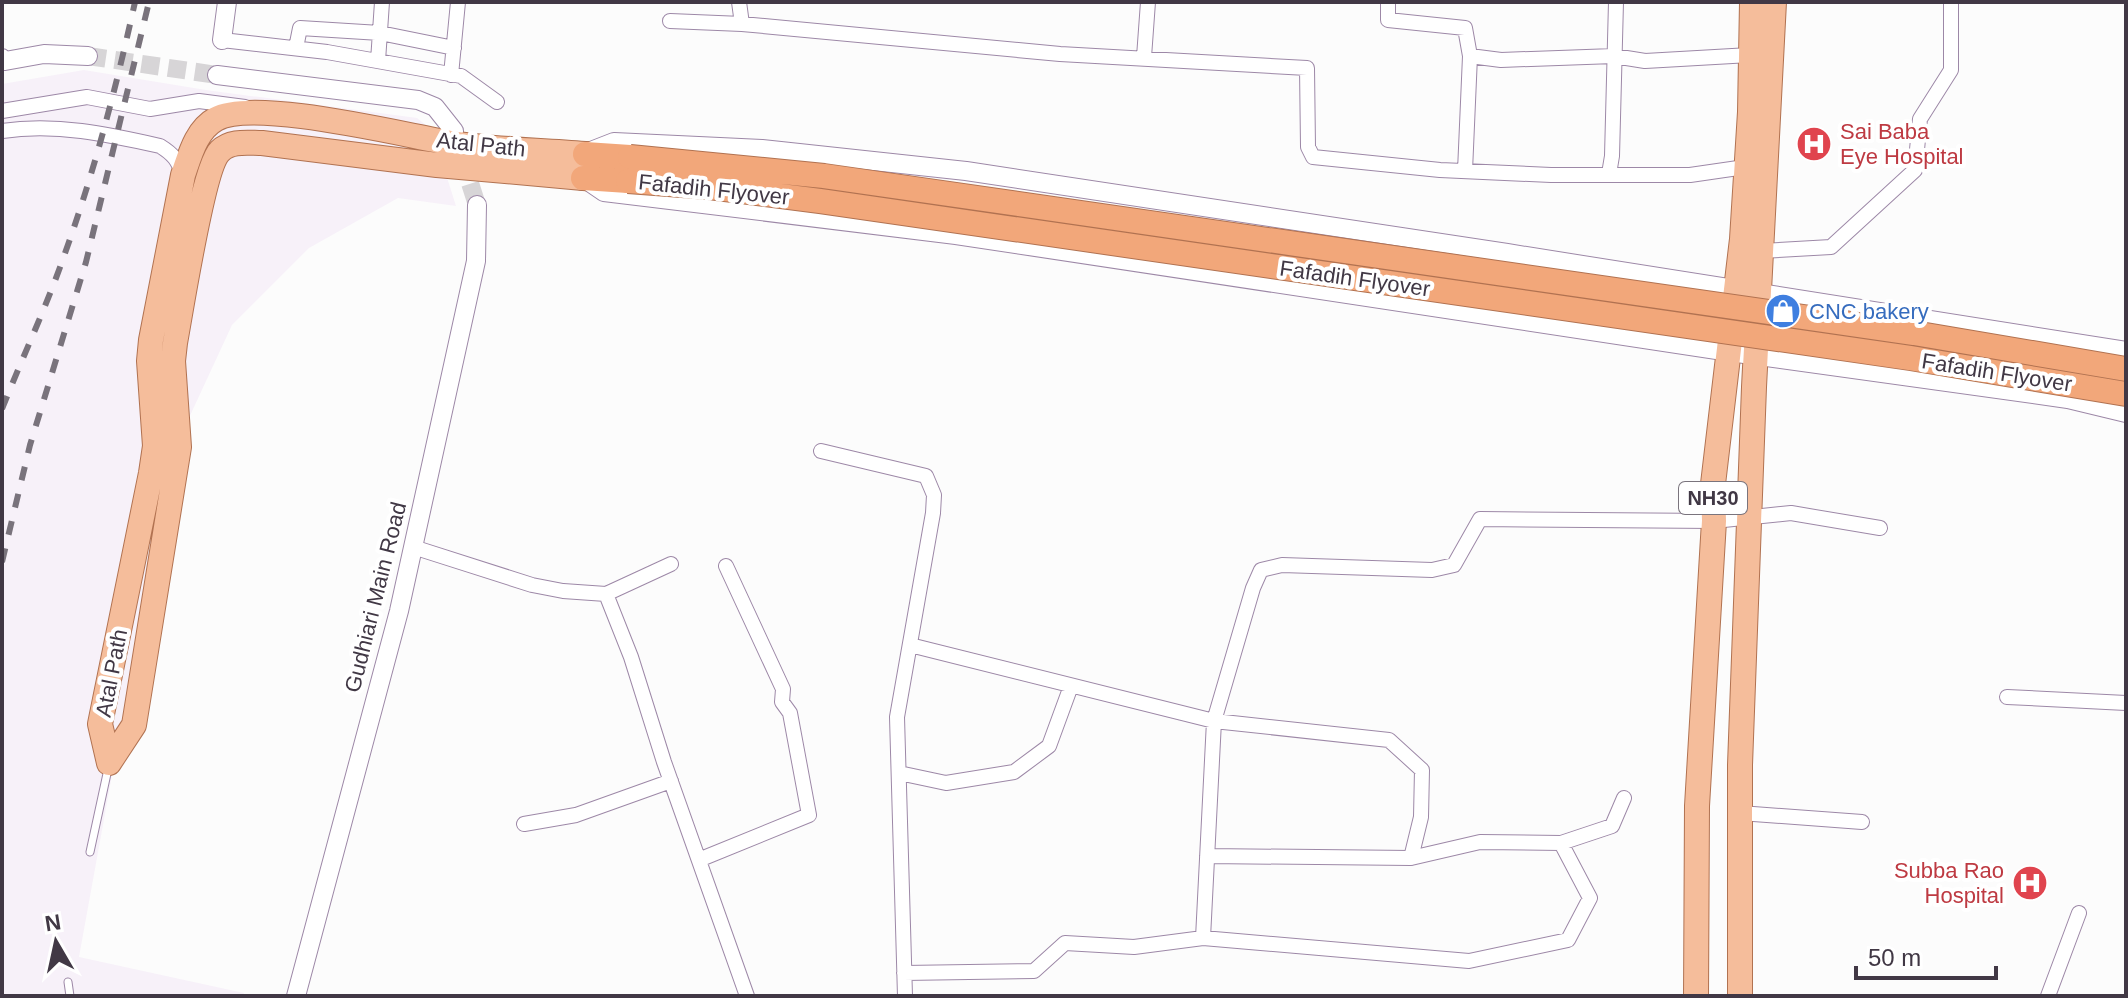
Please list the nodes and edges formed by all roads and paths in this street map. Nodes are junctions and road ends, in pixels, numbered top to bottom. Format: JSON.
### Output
{"nodes":[{"id":1,"x":227,"y":2,"type":"edge"},
{"id":2,"x":382,"y":2,"type":"edge"},
{"id":3,"x":458,"y":2,"type":"edge"},
{"id":4,"x":739,"y":2,"type":"edge"},
{"id":5,"x":1148,"y":2,"type":"edge"},
{"id":6,"x":1388,"y":2,"type":"edge"},
{"id":7,"x":1616,"y":2,"type":"edge"},
{"id":8,"x":1752,"y":2,"type":"edge"},
{"id":9,"x":1774,"y":2,"type":"edge"},
{"id":10,"x":1951,"y":2,"type":"edge"},
{"id":11,"x":670,"y":21,"type":"dead end"},
{"id":12,"x":742,"y":24,"type":"junction"},
{"id":13,"x":380,"y":33,"type":"junction"},
{"id":14,"x":222,"y":40,"type":"joint"},
{"id":15,"x":296,"y":48,"type":"junction"},
{"id":16,"x":454,"y":48,"type":"junction"},
{"id":17,"x":1750,"y":55,"type":"junction"},
{"id":18,"x":88,"y":56,"type":"tunnel mouth"},
{"id":19,"x":1470,"y":56,"type":"junction"},
{"id":20,"x":1614,"y":56,"type":"junction"},
{"id":21,"x":1144,"y":57,"type":"junction"},
{"id":22,"x":3,"y":61,"type":"edge"},
{"id":23,"x":378,"y":61,"type":"junction"},
{"id":24,"x":217,"y":75,"type":"tunnel mouth"},
{"id":25,"x":451,"y":75,"type":"junction"},
{"id":26,"x":497,"y":102,"type":"dead end"},
{"id":27,"x":2,"y":111,"type":"edge"},
{"id":28,"x":269,"y":112,"type":"junction"},
{"id":29,"x":2,"y":131,"type":"edge"},
{"id":30,"x":454,"y":131,"type":"dead end"},
{"id":31,"x":584,"y":166,"type":"junction"},
{"id":32,"x":1745,"y":167,"type":"junction"},
{"id":33,"x":629,"y":169,"type":"junction"},
{"id":34,"x":1465,"y":171,"type":"junction"},
{"id":35,"x":1609,"y":174,"type":"junction"},
{"id":36,"x":183,"y":175,"type":"junction"},
{"id":37,"x":477,"y":205,"type":"tunnel mouth"},
{"id":38,"x":1761,"y":251,"type":"junction"},
{"id":39,"x":1749,"y":293,"type":"junction"},
{"id":40,"x":2126,"y":351,"type":"edge"},
{"id":41,"x":1730,"y":352,"type":"junction"},
{"id":42,"x":1756,"y":356,"type":"junction"},
{"id":43,"x":2126,"y":369,"type":"edge"},
{"id":44,"x":2126,"y":394,"type":"edge"},
{"id":45,"x":2126,"y":413,"type":"edge"},
{"id":46,"x":821,"y":451,"type":"dead end"},
{"id":47,"x":1750,"y":517,"type":"junction"},
{"id":48,"x":1714,"y":521,"type":"junction"},
{"id":49,"x":1880,"y":528,"type":"dead end"},
{"id":50,"x":413,"y":547,"type":"junction"},
{"id":51,"x":671,"y":564,"type":"dead end"},
{"id":52,"x":726,"y":566,"type":"dead end"},
{"id":53,"x":606,"y":594,"type":"junction"},
{"id":54,"x":910,"y":645,"type":"junction"},
{"id":55,"x":1071,"y":686,"type":"junction"},
{"id":56,"x":2007,"y":697,"type":"dead end"},
{"id":57,"x":2126,"y":703,"type":"edge"},
{"id":58,"x":1214,"y":721,"type":"junction"},
{"id":59,"x":109,"y":763,"type":"junction"},
{"id":60,"x":899,"y":773,"type":"junction"},
{"id":61,"x":671,"y":781,"type":"junction"},
{"id":62,"x":1624,"y":798,"type":"dead end"},
{"id":63,"x":1740,"y":813,"type":"junction"},
{"id":64,"x":1862,"y":822,"type":"dead end"},
{"id":65,"x":524,"y":824,"type":"dead end"},
{"id":66,"x":1561,"y":843,"type":"junction"},
{"id":67,"x":90,"y":852,"type":"dead end"},
{"id":68,"x":1207,"y":856,"type":"junction"},
{"id":69,"x":1411,"y":858,"type":"junction"},
{"id":70,"x":701,"y":859,"type":"junction"},
{"id":71,"x":2079,"y":913,"type":"dead end"},
{"id":72,"x":1203,"y":938,"type":"junction"},
{"id":73,"x":904,"y":973,"type":"junction"},
{"id":74,"x":68,"y":982,"type":"dead end"},
{"id":75,"x":70,"y":996,"type":"edge"},
{"id":76,"x":296,"y":996,"type":"edge"},
{"id":77,"x":747,"y":996,"type":"edge"},
{"id":78,"x":905,"y":996,"type":"edge"},
{"id":79,"x":1696,"y":996,"type":"edge"},
{"id":80,"x":1740,"y":996,"type":"edge"},
{"id":81,"x":2048,"y":996,"type":"edge"}],
"edges":[{"from":1,"to":14,"type":"street"},
{"from":2,"to":13,"type":"street"},
{"from":3,"to":16,"type":"street"},
{"from":4,"to":12,"type":"street"},
{"from":5,"to":21,"type":"street"},
{"from":6,"to":19,"type":"street"},
{"from":7,"to":20,"type":"street"},
{"from":8,"to":17,"type":"main road","number":"NH30"},
{"from":9,"to":38,"type":"main road","number":"NH30"},
{"from":10,"to":38,"type":"street"},
{"from":11,"to":12,"type":"street"},
{"from":12,"to":21,"type":"street"},
{"from":13,"to":15,"type":"street"},
{"from":13,"to":16,"type":"street"},
{"from":13,"to":23,"type":"street"},
{"from":14,"to":15,"type":"street"},
{"from":15,"to":23,"type":"street"},
{"from":16,"to":25,"type":"street"},
{"from":17,"to":20,"type":"street"},
{"from":17,"to":32,"type":"main road","number":"NH30"},
{"from":18,"to":22,"type":"street"},
{"from":19,"to":20,"type":"street"},
{"from":19,"to":34,"type":"street"},
{"from":20,"to":35,"type":"street"},
{"from":21,"to":34,"type":"street"},
{"from":23,"to":25,"type":"street"},
{"from":24,"to":30,"type":"street"},
{"from":25,"to":26,"type":"street"},
{"from":27,"to":28,"type":"street"},
{"from":28,"to":31,"type":"main road","name":"Atal Path"},
{"from":28,"to":36,"type":"main road","name":"Atal Path"},
{"from":29,"to":36,"type":"street"},
{"from":31,"to":33,"type":"highway","name":"Fafadih Flyover"},
{"from":31,"to":39,"type":"street"},
{"from":31,"to":41,"type":"street"},
{"from":31,"to":59,"type":"main road","name":"Atal Path"},
{"from":32,"to":35,"type":"street"},
{"from":32,"to":39,"type":"main road","number":"NH30"},
{"from":33,"to":43,"type":"highway","name":"Fafadih Flyover","bridge":true},
{"from":33,"to":44,"type":"highway","name":"Fafadih Flyover","bridge":true},
{"from":34,"to":35,"type":"street"},
{"from":36,"to":59,"type":"main road","name":"Atal Path"},
{"from":37,"to":50,"type":"street","name":"Gudhiari Main Road"},
{"from":38,"to":39,"type":"main road","number":"NH30"},
{"from":39,"to":40,"type":"street"},
{"from":39,"to":41,"type":"main road","number":"NH30"},
{"from":39,"to":42,"type":"main road","number":"NH30"},
{"from":41,"to":42,"type":"street"},
{"from":41,"to":48,"type":"main road","number":"NH30"},
{"from":42,"to":45,"type":"street"},
{"from":42,"to":47,"type":"main road","number":"NH30"},
{"from":46,"to":54,"type":"street"},
{"from":47,"to":48,"type":"street"},
{"from":47,"to":49,"type":"street"},
{"from":47,"to":63,"type":"main road","number":"NH30"},
{"from":48,"to":58,"type":"street"},
{"from":48,"to":79,"type":"main road","number":"NH30"},
{"from":50,"to":53,"type":"street"},
{"from":50,"to":76,"type":"street","name":"Gudhiari Main Road"},
{"from":51,"to":53,"type":"street"},
{"from":52,"to":70,"type":"street"},
{"from":53,"to":61,"type":"street"},
{"from":54,"to":55,"type":"street"},
{"from":54,"to":60,"type":"street"},
{"from":55,"to":58,"type":"street"},
{"from":55,"to":60,"type":"street"},
{"from":56,"to":57,"type":"street"},
{"from":58,"to":68,"type":"street"},
{"from":58,"to":69,"type":"street"},
{"from":59,"to":67,"type":"lane"},
{"from":60,"to":73,"type":"street"},
{"from":61,"to":65,"type":"street"},
{"from":61,"to":70,"type":"street"},
{"from":62,"to":66,"type":"street"},
{"from":63,"to":64,"type":"street"},
{"from":63,"to":80,"type":"main road","number":"NH30"},
{"from":66,"to":69,"type":"street"},
{"from":66,"to":72,"type":"street"},
{"from":68,"to":69,"type":"street"},
{"from":68,"to":72,"type":"street"},
{"from":70,"to":77,"type":"street"},
{"from":71,"to":81,"type":"street"},
{"from":72,"to":73,"type":"street"},
{"from":73,"to":78,"type":"street"},
{"from":74,"to":75,"type":"lane"}]}
